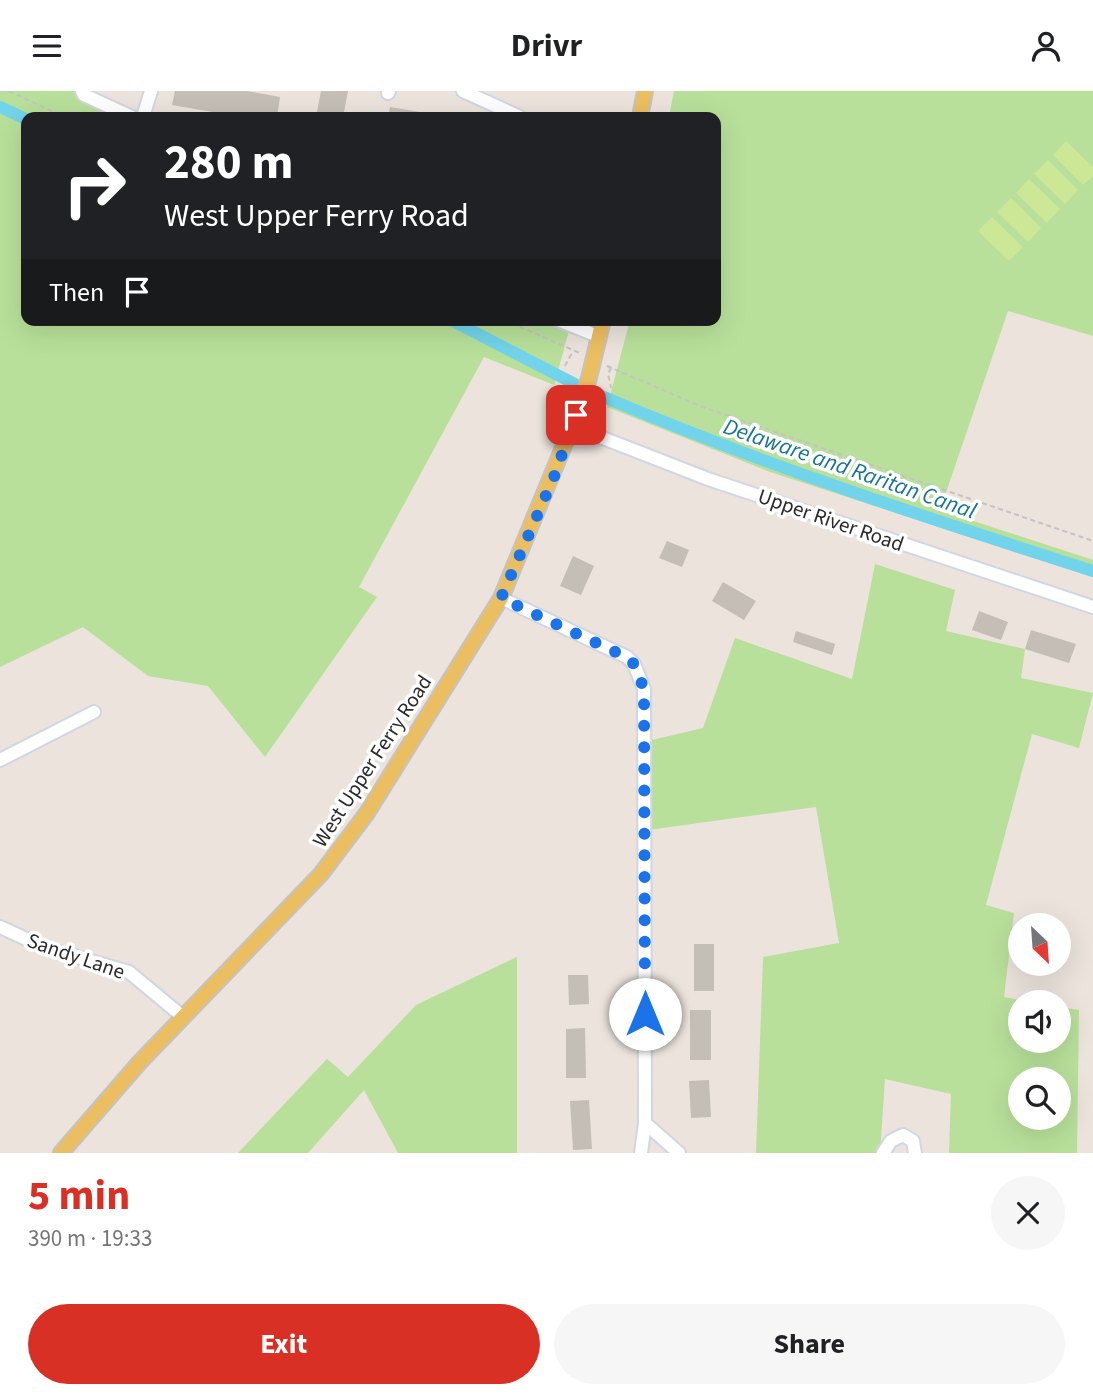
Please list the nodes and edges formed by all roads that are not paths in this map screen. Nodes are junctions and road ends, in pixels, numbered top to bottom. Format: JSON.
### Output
{"nodes":[{"id":1,"x":82,"y":91,"type":"edge"},
{"id":2,"x":151,"y":91,"type":"edge"},
{"id":3,"x":463,"y":91,"type":"edge"},
{"id":4,"x":645,"y":91,"type":"edge"},
{"id":5,"x":121,"y":112,"type":"edge"},
{"id":6,"x":145,"y":112,"type":"edge"},
{"id":7,"x":509,"y":112,"type":"edge"},
{"id":8,"x":641,"y":112,"type":"edge"},
{"id":9,"x":573,"y":326,"type":"edge"},
{"id":10,"x":602,"y":326,"type":"edge"},
{"id":11,"x":600,"y":337,"type":"junction"},
{"id":12,"x":572,"y":426,"type":"junction"},
{"id":13,"x":501,"y":598,"type":"junction"},
{"id":14,"x":1093,"y":607,"type":"edge"},
{"id":15,"x":94,"y":712,"type":"dead end"},
{"id":16,"x":0,"y":760,"type":"edge"},
{"id":17,"x":0,"y":927,"type":"edge"},
{"id":18,"x":182,"y":1016,"type":"junction"},
{"id":19,"x":645,"y":1123,"type":"junction"},
{"id":20,"x":61,"y":1153,"type":"edge"},
{"id":21,"x":641,"y":1153,"type":"edge"},
{"id":22,"x":678,"y":1153,"type":"edge"},
{"id":23,"x":883,"y":1153,"type":"edge"},
{"id":24,"x":915,"y":1153,"type":"edge"}],
"edges":[{"from":1,"to":5,"type":"street"},
{"from":2,"to":6,"type":"street"},
{"from":3,"to":7,"type":"street"},
{"from":4,"to":8,"type":"main road"},
{"from":9,"to":11,"type":"street"},
{"from":10,"to":11,"type":"main road","name":"West Upper Ferry Road"},
{"from":11,"to":12,"type":"main road","name":"West Upper Ferry Road"},
{"from":12,"to":13,"type":"main road","name":"West Upper Ferry Road"},
{"from":12,"to":14,"type":"street","name":"Upper River Road"},
{"from":13,"to":18,"type":"main road","name":"West Upper Ferry Road"},
{"from":13,"to":19,"type":"street"},
{"from":15,"to":16,"type":"street"},
{"from":17,"to":18,"type":"street","name":"Sandy Lane"},
{"from":18,"to":20,"type":"main road","name":"West Upper Ferry Road"},
{"from":19,"to":21,"type":"street"},
{"from":19,"to":22,"type":"street"},
{"from":23,"to":24,"type":"street"}]}
